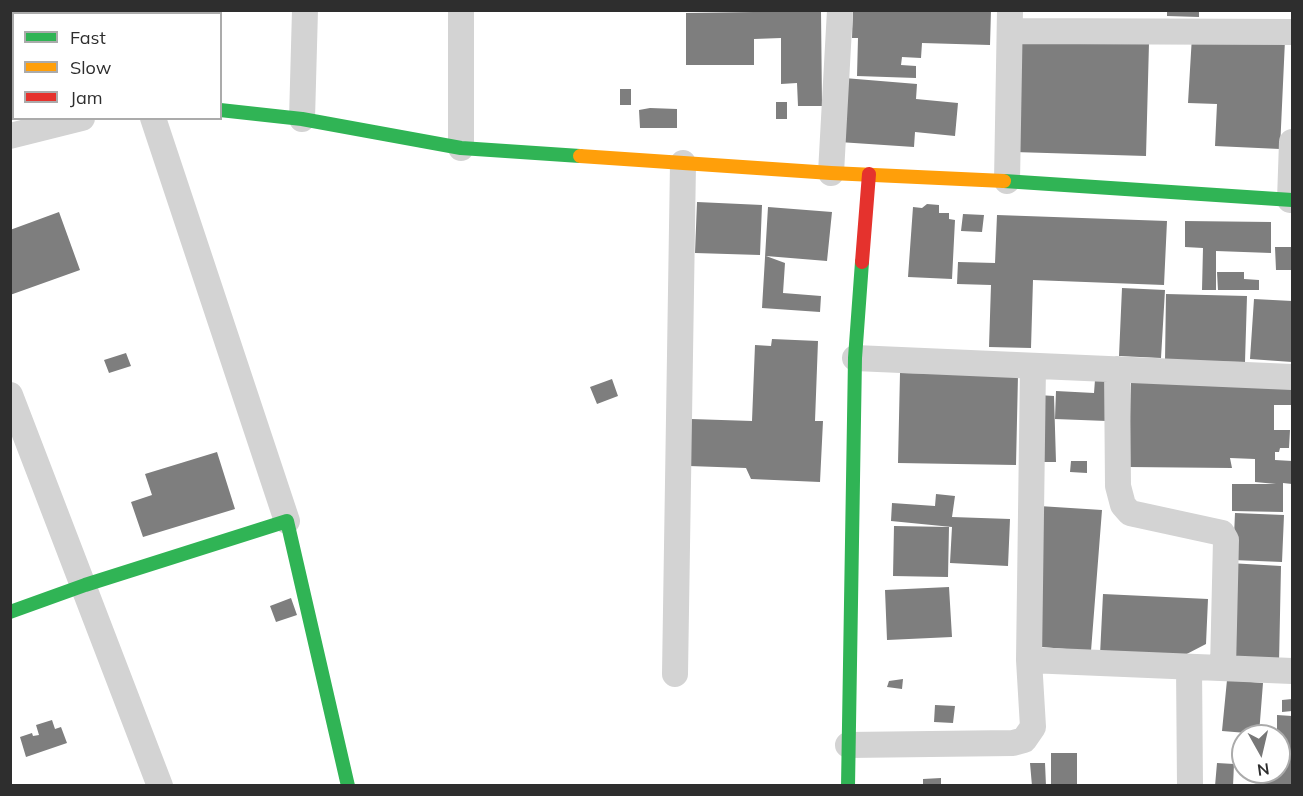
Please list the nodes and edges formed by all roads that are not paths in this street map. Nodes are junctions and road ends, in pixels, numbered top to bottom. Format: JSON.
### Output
{"nodes":[{"id":1,"x":304,"y":10,"type":"edge"},
{"id":2,"x":461,"y":10,"type":"edge"},
{"id":3,"x":840,"y":10,"type":"edge"},
{"id":4,"x":1010,"y":21,"type":"edge"},
{"id":5,"x":1293,"y":32,"type":"edge"},
{"id":6,"x":222,"y":110,"type":"edge"},
{"id":7,"x":302,"y":119,"type":"junction"},
{"id":8,"x":74,"y":120,"type":"edge"},
{"id":9,"x":154,"y":120,"type":"edge"},
{"id":10,"x":10,"y":136,"type":"edge"},
{"id":11,"x":1293,"y":142,"type":"edge"},
{"id":12,"x":461,"y":148,"type":"junction"},
{"id":13,"x":683,"y":163,"type":"junction"},
{"id":14,"x":831,"y":173,"type":"junction"},
{"id":15,"x":869,"y":174,"type":"junction"},
{"id":16,"x":1007,"y":181,"type":"junction"},
{"id":17,"x":1291,"y":200,"type":"edge"},
{"id":18,"x":855,"y":358,"type":"junction"},
{"id":19,"x":1033,"y":366,"type":"junction"},
{"id":20,"x":1117,"y":369,"type":"junction"},
{"id":21,"x":1293,"y":377,"type":"edge"},
{"id":22,"x":10,"y":395,"type":"edge"},
{"id":23,"x":287,"y":521,"type":"junction"},
{"id":24,"x":85,"y":585,"type":"junction"},
{"id":25,"x":10,"y":612,"type":"edge"},
{"id":26,"x":1029,"y":660,"type":"junction"},
{"id":27,"x":1189,"y":667,"type":"junction"},
{"id":28,"x":1223,"y":668,"type":"junction"},
{"id":29,"x":1293,"y":671,"type":"edge"},
{"id":30,"x":675,"y":674,"type":"dead end"},
{"id":31,"x":848,"y":745,"type":"junction"},
{"id":32,"x":160,"y":786,"type":"edge"},
{"id":33,"x":348,"y":786,"type":"edge"},
{"id":34,"x":848,"y":786,"type":"edge"},
{"id":35,"x":1190,"y":786,"type":"edge"}],
"edges":[{"from":1,"to":7,"type":"street"},
{"from":2,"to":12,"type":"street"},
{"from":3,"to":14,"type":"street"},
{"from":4,"to":5,"type":"street"},
{"from":4,"to":16,"type":"street"},
{"from":6,"to":7,"type":"street"},
{"from":7,"to":12,"type":"street"},
{"from":8,"to":10,"type":"street"},
{"from":9,"to":23,"type":"street"},
{"from":11,"to":17,"type":"street"},
{"from":12,"to":13,"type":"street"},
{"from":13,"to":14,"type":"street"},
{"from":13,"to":30,"type":"street"},
{"from":14,"to":15,"type":"street"},
{"from":15,"to":16,"type":"street"},
{"from":15,"to":18,"type":"street"},
{"from":16,"to":17,"type":"street"},
{"from":18,"to":19,"type":"street"},
{"from":18,"to":31,"type":"street"},
{"from":19,"to":20,"type":"street"},
{"from":19,"to":26,"type":"street"},
{"from":20,"to":21,"type":"street"},
{"from":20,"to":28,"type":"street"},
{"from":22,"to":24,"type":"street"},
{"from":23,"to":24,"type":"street"},
{"from":23,"to":33,"type":"street"},
{"from":24,"to":25,"type":"street"},
{"from":24,"to":32,"type":"street"},
{"from":26,"to":27,"type":"street"},
{"from":26,"to":31,"type":"street"},
{"from":27,"to":28,"type":"street"},
{"from":27,"to":35,"type":"street"},
{"from":28,"to":29,"type":"street"},
{"from":31,"to":34,"type":"street"}]}
